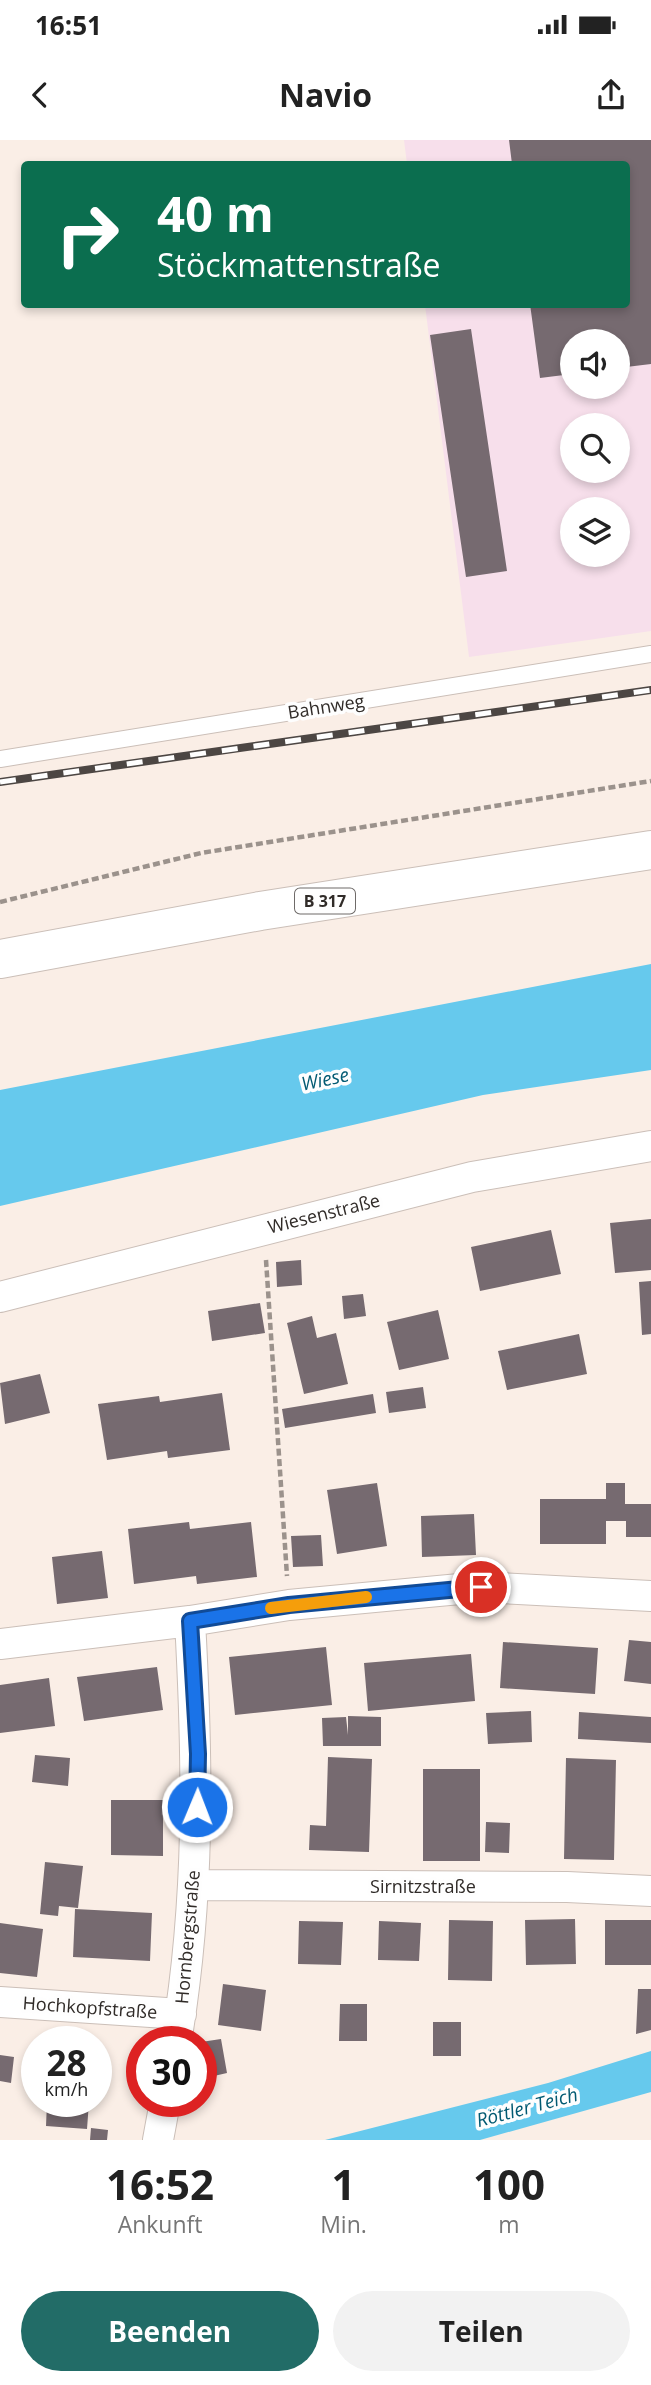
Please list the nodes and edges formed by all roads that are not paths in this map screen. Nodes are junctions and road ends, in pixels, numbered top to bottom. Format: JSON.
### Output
{"nodes":[{"id":1,"x":651,"y":654,"type":"edge"},
{"id":2,"x":0,"y":759,"type":"edge"},
{"id":3,"x":651,"y":850,"type":"edge"},
{"id":4,"x":0,"y":959,"type":"edge"},
{"id":5,"x":651,"y":1146,"type":"edge"},
{"id":6,"x":0,"y":1297,"type":"edge"},
{"id":7,"x":651,"y":1596,"type":"edge"},
{"id":8,"x":190,"y":1621,"type":"junction"},
{"id":9,"x":0,"y":1644,"type":"edge"},
{"id":10,"x":195,"y":1885,"type":"junction"},
{"id":11,"x":651,"y":1891,"type":"edge"},
{"id":12,"x":0,"y":2002,"type":"edge"},
{"id":13,"x":165,"y":2026,"type":"edge"},
{"id":14,"x":179,"y":2026,"type":"edge"},
{"id":15,"x":162,"y":2117,"type":"edge"},
{"id":16,"x":158,"y":2140,"type":"edge"}],
"edges":[{"from":1,"to":2,"type":"lane","name":"Bahnweg"},
{"from":3,"to":4,"type":"main road","number":"B 317"},
{"from":5,"to":6,"type":"street","name":"Wiesenstraße"},
{"from":7,"to":8,"type":"street"},
{"from":8,"to":9,"type":"street"},
{"from":8,"to":10,"type":"street","name":"Hornbergstraße"},
{"from":10,"to":11,"type":"street","name":"Sirnitzstraße"},
{"from":10,"to":14,"type":"street","name":"Hornbergstraße"},
{"from":12,"to":13,"type":"street","name":"Hochkopfstraße"},
{"from":15,"to":16,"type":"street"}]}
